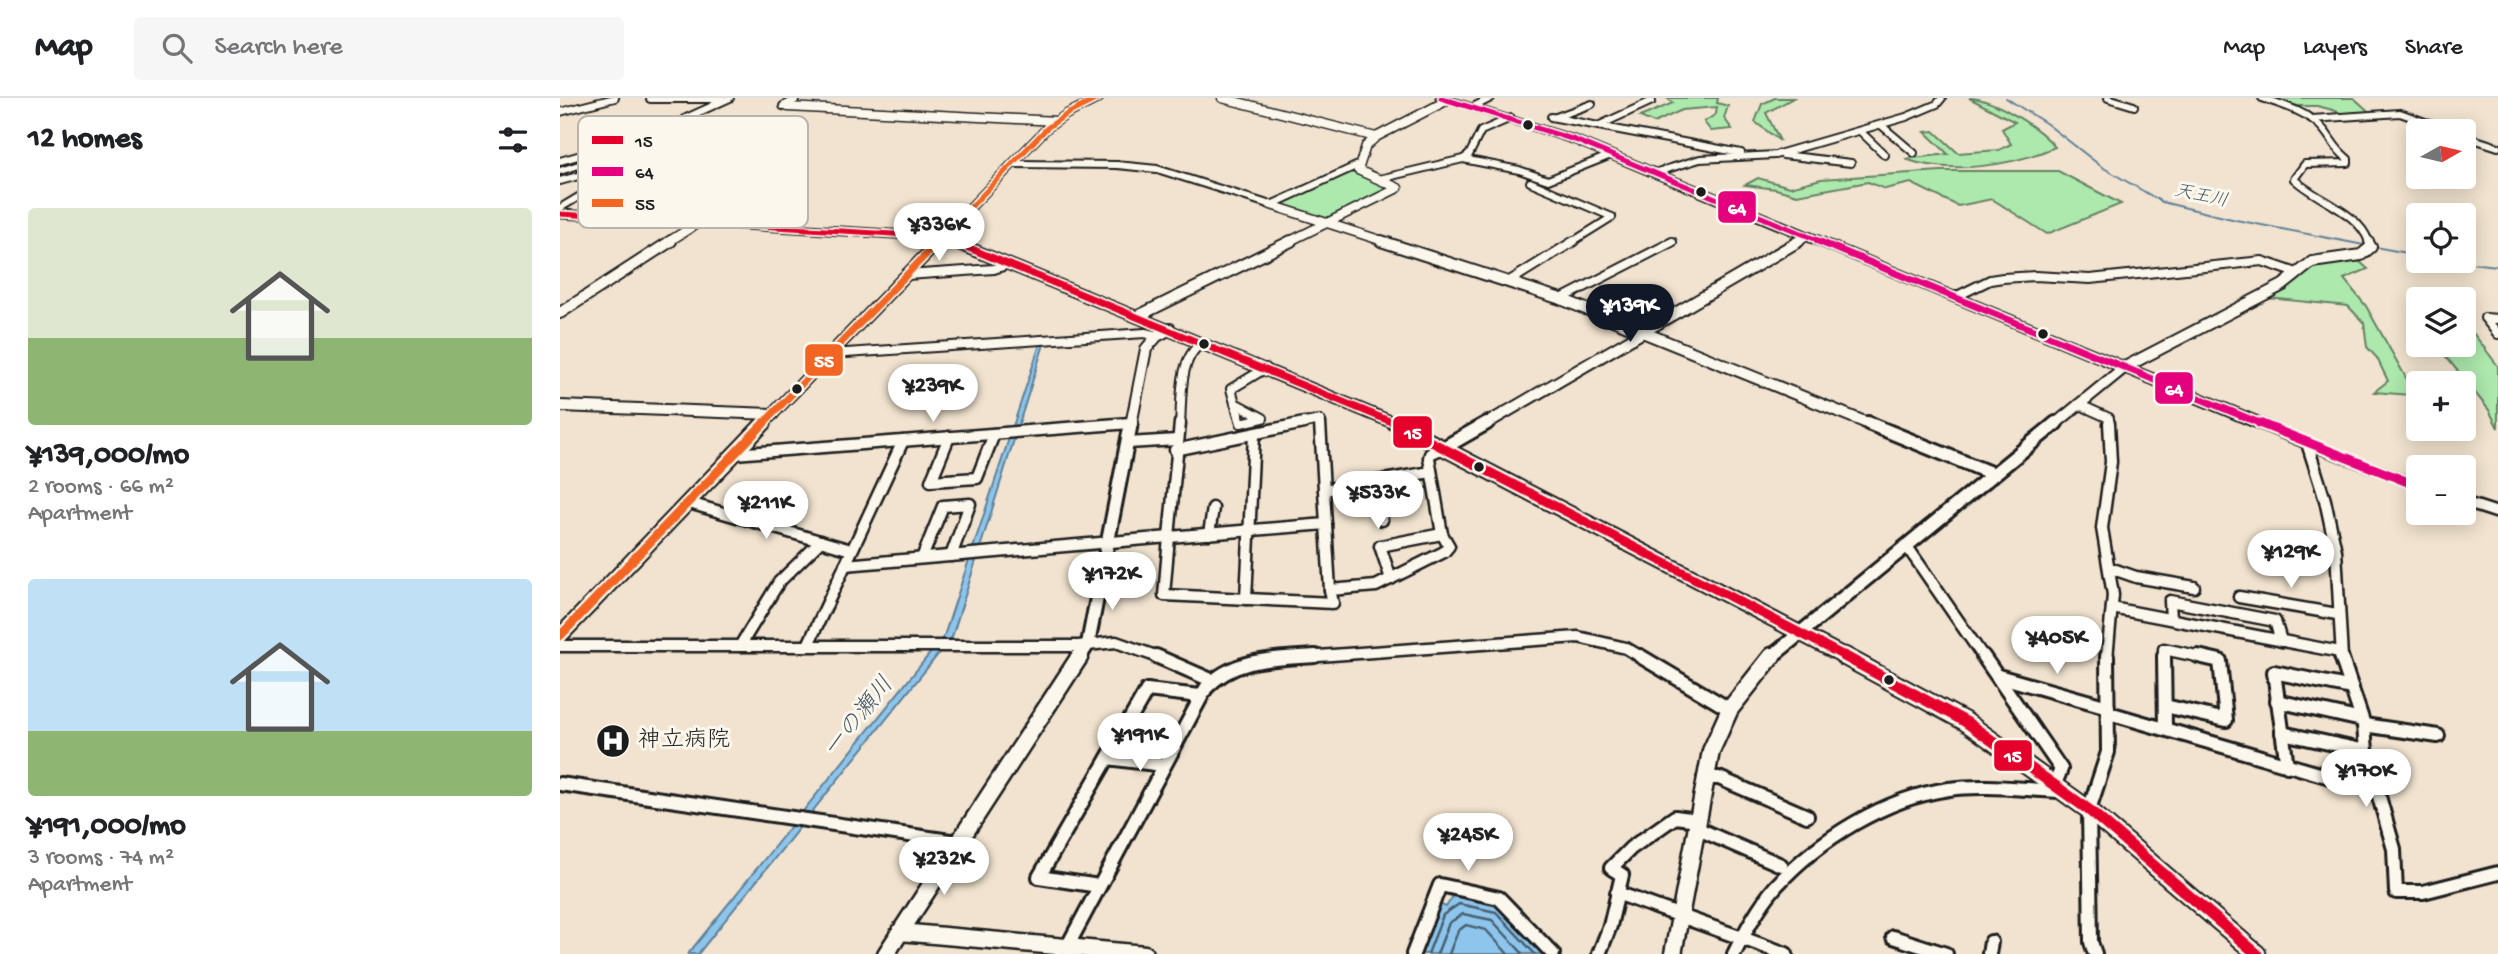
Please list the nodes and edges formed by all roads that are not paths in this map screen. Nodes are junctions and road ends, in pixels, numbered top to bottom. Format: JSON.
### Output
{"nodes":[{"id":1,"x":615,"y":98,"type":"edge"},
{"id":2,"x":652,"y":98,"type":"edge"},
{"id":3,"x":794,"y":98,"type":"edge"},
{"id":4,"x":1099,"y":98,"type":"edge"},
{"id":5,"x":1222,"y":98,"type":"edge"},
{"id":6,"x":1490,"y":98,"type":"edge"},
{"id":7,"x":1942,"y":98,"type":"edge"},
{"id":8,"x":2108,"y":98,"type":"edge"},
{"id":9,"x":2262,"y":98,"type":"edge"},
{"id":10,"x":728,"y":99,"type":"edge"},
{"id":11,"x":1445,"y":99,"type":"edge"},
{"id":12,"x":1652,"y":101,"type":"dead end"},
{"id":13,"x":1592,"y":104,"type":"dead end"},
{"id":14,"x":2134,"y":106,"type":"dead end"},
{"id":15,"x":788,"y":107,"type":"joint"},
{"id":16,"x":1473,"y":107,"type":"junction"},
{"id":17,"x":560,"y":112,"type":"edge"},
{"id":18,"x":690,"y":116,"type":"edge"},
{"id":19,"x":1511,"y":118,"type":"junction"},
{"id":20,"x":2312,"y":119,"type":"junction"},
{"id":21,"x":2417,"y":119,"type":"edge"},
{"id":22,"x":1057,"y":121,"type":"junction"},
{"id":23,"x":1600,"y":125,"type":"junction"},
{"id":24,"x":1881,"y":125,"type":"junction"},
{"id":25,"x":1860,"y":131,"type":"junction"},
{"id":26,"x":1376,"y":137,"type":"junction"},
{"id":27,"x":2476,"y":140,"type":"edge"},
{"id":28,"x":2498,"y":147,"type":"edge"},
{"id":29,"x":1914,"y":153,"type":"dead end"},
{"id":30,"x":1611,"y":155,"type":"junction"},
{"id":31,"x":1775,"y":155,"type":"junction"},
{"id":32,"x":1885,"y":155,"type":"dead end"},
{"id":33,"x":578,"y":156,"type":"edge"},
{"id":34,"x":1755,"y":156,"type":"junction"},
{"id":35,"x":1463,"y":159,"type":"junction"},
{"id":36,"x":560,"y":161,"type":"edge"},
{"id":37,"x":1851,"y":163,"type":"dead end"},
{"id":38,"x":578,"y":164,"type":"edge"},
{"id":39,"x":1013,"y":164,"type":"junction"},
{"id":40,"x":1358,"y":165,"type":"junction"},
{"id":41,"x":560,"y":171,"type":"edge"},
{"id":42,"x":1654,"y":173,"type":"junction"},
{"id":43,"x":578,"y":177,"type":"edge"},
{"id":44,"x":1379,"y":180,"type":"junction"},
{"id":45,"x":560,"y":181,"type":"edge"},
{"id":46,"x":1530,"y":182,"type":"dead end"},
{"id":47,"x":578,"y":197,"type":"edge"},
{"id":48,"x":1271,"y":205,"type":"junction"},
{"id":49,"x":560,"y":208,"type":"edge"},
{"id":50,"x":578,"y":215,"type":"edge"},
{"id":51,"x":560,"y":216,"type":"edge"},
{"id":52,"x":1329,"y":223,"type":"junction"},
{"id":53,"x":690,"y":228,"type":"edge"},
{"id":54,"x":786,"y":228,"type":"edge"},
{"id":55,"x":1807,"y":236,"type":"junction"},
{"id":56,"x":943,"y":237,"type":"junction"},
{"id":57,"x":1672,"y":242,"type":"dead end"},
{"id":58,"x":2372,"y":246,"type":"joint"},
{"id":59,"x":1009,"y":264,"type":"junction"},
{"id":60,"x":2297,"y":273,"type":"junction"},
{"id":61,"x":907,"y":275,"type":"junction"},
{"id":62,"x":1508,"y":282,"type":"junction"},
{"id":63,"x":1955,"y":297,"type":"junction"},
{"id":64,"x":1561,"y":299,"type":"junction"},
{"id":65,"x":560,"y":313,"type":"edge"},
{"id":66,"x":1138,"y":316,"type":"junction"},
{"id":67,"x":2498,"y":319,"type":"edge"},
{"id":68,"x":1170,"y":330,"type":"junction"},
{"id":69,"x":1645,"y":333,"type":"junction"},
{"id":70,"x":2498,"y":334,"type":"edge"},
{"id":71,"x":1157,"y":336,"type":"junction"},
{"id":72,"x":1203,"y":343,"type":"junction"},
{"id":73,"x":831,"y":354,"type":"junction"},
{"id":74,"x":2125,"y":366,"type":"junction"},
{"id":75,"x":1266,"y":368,"type":"junction"},
{"id":76,"x":1236,"y":403,"type":"dead end"},
{"id":77,"x":2078,"y":404,"type":"junction"},
{"id":78,"x":560,"y":406,"type":"edge"},
{"id":79,"x":773,"y":414,"type":"junction"},
{"id":80,"x":1133,"y":423,"type":"junction"},
{"id":81,"x":994,"y":434,"type":"junction"},
{"id":82,"x":1254,"y":435,"type":"junction"},
{"id":83,"x":949,"y":437,"type":"junction"},
{"id":84,"x":903,"y":441,"type":"junction"},
{"id":85,"x":1128,"y":443,"type":"junction"},
{"id":86,"x":2307,"y":443,"type":"junction"},
{"id":87,"x":1176,"y":445,"type":"junction"},
{"id":88,"x":1445,"y":447,"type":"junction"},
{"id":89,"x":735,"y":454,"type":"junction"},
{"id":90,"x":1431,"y":472,"type":"junction"},
{"id":91,"x":1993,"y":474,"type":"junction"},
{"id":92,"x":1374,"y":481,"type":"junction"},
{"id":93,"x":2406,"y":481,"type":"edge"},
{"id":94,"x":1324,"y":490,"type":"junction"},
{"id":95,"x":689,"y":503,"type":"junction"},
{"id":96,"x":2476,"y":506,"type":"edge"},
{"id":97,"x":1213,"y":508,"type":"dead end"},
{"id":98,"x":2498,"y":513,"type":"edge"},
{"id":99,"x":1382,"y":520,"type":"dead end"},
{"id":100,"x":1326,"y":524,"type":"junction"},
{"id":101,"x":1248,"y":531,"type":"junction"},
{"id":102,"x":1209,"y":534,"type":"junction"},
{"id":103,"x":1442,"y":534,"type":"junction"},
{"id":104,"x":1169,"y":537,"type":"junction"},
{"id":105,"x":821,"y":541,"type":"junction"},
{"id":106,"x":1109,"y":543,"type":"junction"},
{"id":107,"x":1906,"y":545,"type":"junction"},
{"id":108,"x":852,"y":550,"type":"junction"},
{"id":109,"x":951,"y":556,"type":"junction"},
{"id":110,"x":922,"y":558,"type":"junction"},
{"id":111,"x":845,"y":565,"type":"junction"},
{"id":112,"x":2110,"y":568,"type":"junction"},
{"id":113,"x":1391,"y":579,"type":"junction"},
{"id":114,"x":2194,"y":587,"type":"dead end"},
{"id":115,"x":1330,"y":590,"type":"junction"},
{"id":116,"x":2239,"y":597,"type":"dead end"},
{"id":117,"x":1246,"y":599,"type":"junction"},
{"id":118,"x":2112,"y":608,"type":"junction"},
{"id":119,"x":2337,"y":614,"type":"junction"},
{"id":120,"x":2171,"y":619,"type":"junction"},
{"id":121,"x":1798,"y":633,"type":"junction"},
{"id":122,"x":560,"y":636,"type":"edge"},
{"id":123,"x":2281,"y":641,"type":"junction"},
{"id":124,"x":1088,"y":644,"type":"junction"},
{"id":125,"x":808,"y":645,"type":"junction"},
{"id":126,"x":560,"y":646,"type":"edge"},
{"id":127,"x":740,"y":646,"type":"junction"},
{"id":128,"x":2340,"y":652,"type":"junction"},
{"id":129,"x":1997,"y":676,"type":"junction"},
{"id":130,"x":1211,"y":680,"type":"junction"},
{"id":131,"x":2352,"y":688,"type":"junction"},
{"id":132,"x":1200,"y":696,"type":"junction"},
{"id":133,"x":2277,"y":701,"type":"junction"},
{"id":134,"x":2165,"y":706,"type":"junction"},
{"id":135,"x":1729,"y":709,"type":"junction"},
{"id":136,"x":2108,"y":710,"type":"junction"},
{"id":137,"x":2363,"y":723,"type":"junction"},
{"id":138,"x":2165,"y":729,"type":"junction"},
{"id":139,"x":2282,"y":733,"type":"junction"},
{"id":140,"x":2438,"y":736,"type":"dead end"},
{"id":141,"x":2366,"y":751,"type":"junction"},
{"id":142,"x":1108,"y":758,"type":"junction"},
{"id":143,"x":1163,"y":765,"type":"junction"},
{"id":144,"x":2287,"y":766,"type":"junction"},
{"id":145,"x":1704,"y":778,"type":"junction"},
{"id":146,"x":560,"y":785,"type":"edge"},
{"id":147,"x":2060,"y":788,"type":"junction"},
{"id":148,"x":2378,"y":791,"type":"junction"},
{"id":149,"x":2090,"y":810,"type":"junction"},
{"id":150,"x":1807,"y":817,"type":"dead end"},
{"id":151,"x":1697,"y":824,"type":"junction"},
{"id":152,"x":957,"y":842,"type":"junction"},
{"id":153,"x":1781,"y":865,"type":"dead end"},
{"id":154,"x":2498,"y":873,"type":"edge"},
{"id":155,"x":1100,"y":886,"type":"junction"},
{"id":156,"x":1617,"y":893,"type":"junction"},
{"id":157,"x":1681,"y":918,"type":"junction"},
{"id":158,"x":900,"y":932,"type":"junction"},
{"id":159,"x":1893,"y":937,"type":"dead end"},
{"id":160,"x":1742,"y":938,"type":"junction"},
{"id":161,"x":1067,"y":947,"type":"junction"},
{"id":162,"x":886,"y":954,"type":"edge"},
{"id":163,"x":1145,"y":954,"type":"edge"},
{"id":164,"x":1413,"y":954,"type":"edge"},
{"id":165,"x":1553,"y":954,"type":"edge"},
{"id":166,"x":1598,"y":954,"type":"edge"},
{"id":167,"x":1674,"y":954,"type":"edge"},
{"id":168,"x":1734,"y":954,"type":"edge"},
{"id":169,"x":1786,"y":954,"type":"edge"},
{"id":170,"x":1946,"y":954,"type":"edge"},
{"id":171,"x":2095,"y":954,"type":"edge"},
{"id":172,"x":2257,"y":954,"type":"edge"}],
"edges":[{"from":1,"to":17,"type":"street"},
{"from":2,"to":10,"type":"street"},
{"from":3,"to":15,"type":"street"},
{"from":4,"to":22,"type":"street"},
{"from":5,"to":26,"type":"street"},
{"from":6,"to":16,"type":"street"},
{"from":7,"to":24,"type":"street"},
{"from":8,"to":14,"type":"street"},
{"from":9,"to":20,"type":"street"},
{"from":10,"to":18,"type":"street"},
{"from":11,"to":16,"type":"highway"},
{"from":11,"to":26,"type":"street"},
{"from":12,"to":23,"type":"street"},
{"from":13,"to":23,"type":"street"},
{"from":15,"to":22,"type":"street"},
{"from":16,"to":19,"type":"highway"},
{"from":19,"to":30,"type":"highway"},
{"from":19,"to":35,"type":"street"},
{"from":20,"to":21,"type":"street"},
{"from":20,"to":58,"type":"street"},
{"from":22,"to":39,"type":"street"},
{"from":23,"to":34,"type":"street"},
{"from":24,"to":25,"type":"street"},
{"from":24,"to":29,"type":"street"},
{"from":25,"to":31,"type":"street"},
{"from":25,"to":32,"type":"street"},
{"from":26,"to":40,"type":"street"},
{"from":27,"to":28,"type":"street"},
{"from":30,"to":35,"type":"street"},
{"from":30,"to":42,"type":"highway"},
{"from":31,"to":34,"type":"street"},
{"from":31,"to":37,"type":"street"},
{"from":33,"to":36,"type":"street"},
{"from":34,"to":42,"type":"street"},
{"from":35,"to":44,"type":"street"},
{"from":38,"to":41,"type":"street"},
{"from":39,"to":48,"type":"street"},
{"from":39,"to":56,"type":"street"},
{"from":40,"to":44,"type":"street"},
{"from":40,"to":48,"type":"street"},
{"from":42,"to":55,"type":"highway"},
{"from":43,"to":45,"type":"street"},
{"from":44,"to":52,"type":"street"},
{"from":46,"to":62,"type":"street"},
{"from":47,"to":49,"type":"street"},
{"from":48,"to":52,"type":"street"},
{"from":50,"to":51,"type":"street"},
{"from":52,"to":62,"type":"street"},
{"from":52,"to":66,"type":"street"},
{"from":53,"to":65,"type":"street"},
{"from":54,"to":56,"type":"street"},
{"from":55,"to":63,"type":"highway"},
{"from":55,"to":69,"type":"street"},
{"from":56,"to":59,"type":"street"},
{"from":56,"to":61,"type":"street"},
{"from":57,"to":64,"type":"street"},
{"from":58,"to":60,"type":"street"},
{"from":59,"to":61,"type":"street"},
{"from":59,"to":66,"type":"street"},
{"from":60,"to":63,"type":"street"},
{"from":60,"to":74,"type":"street"},
{"from":61,"to":73,"type":"street"},
{"from":62,"to":64,"type":"street"},
{"from":63,"to":74,"type":"highway"},
{"from":64,"to":69,"type":"street"},
{"from":66,"to":68,"type":"street"},
{"from":67,"to":70,"type":"street"},
{"from":68,"to":71,"type":"street"},
{"from":68,"to":72,"type":"street"},
{"from":69,"to":88,"type":"street"},
{"from":69,"to":91,"type":"street"},
{"from":71,"to":73,"type":"street"},
{"from":71,"to":80,"type":"street"},
{"from":72,"to":75,"type":"street"},
{"from":72,"to":87,"type":"street"},
{"from":73,"to":79,"type":"street"},
{"from":74,"to":77,"type":"street"},
{"from":74,"to":86,"type":"highway"},
{"from":75,"to":76,"type":"street"},
{"from":75,"to":88,"type":"street"},
{"from":77,"to":91,"type":"street"},
{"from":77,"to":112,"type":"street"},
{"from":78,"to":79,"type":"street"},
{"from":79,"to":89,"type":"street"},
{"from":80,"to":81,"type":"street"},
{"from":80,"to":85,"type":"street"},
{"from":81,"to":83,"type":"street"},
{"from":81,"to":83,"type":"street"},
{"from":82,"to":87,"type":"street"},
{"from":82,"to":94,"type":"street"},
{"from":82,"to":101,"type":"street"},
{"from":83,"to":84,"type":"street"},
{"from":84,"to":89,"type":"street"},
{"from":84,"to":108,"type":"street"},
{"from":85,"to":87,"type":"street"},
{"from":85,"to":106,"type":"street"},
{"from":86,"to":93,"type":"highway"},
{"from":86,"to":119,"type":"street"},
{"from":87,"to":104,"type":"street"},
{"from":88,"to":90,"type":"street"},
{"from":88,"to":121,"type":"street"},
{"from":89,"to":95,"type":"street"},
{"from":90,"to":92,"type":"street"},
{"from":90,"to":103,"type":"street"},
{"from":91,"to":107,"type":"street"},
{"from":92,"to":94,"type":"street"},
{"from":92,"to":99,"type":"street"},
{"from":94,"to":100,"type":"street"},
{"from":95,"to":105,"type":"street"},
{"from":95,"to":122,"type":"street"},
{"from":96,"to":98,"type":"highway"},
{"from":97,"to":102,"type":"street"},
{"from":100,"to":101,"type":"street"},
{"from":100,"to":115,"type":"street"},
{"from":101,"to":102,"type":"street"},
{"from":101,"to":117,"type":"street"},
{"from":102,"to":104,"type":"street"},
{"from":103,"to":113,"type":"street"},
{"from":103,"to":113,"type":"street"},
{"from":104,"to":106,"type":"street"},
{"from":104,"to":117,"type":"street"},
{"from":105,"to":108,"type":"street"},
{"from":105,"to":127,"type":"street"},
{"from":106,"to":109,"type":"street"},
{"from":106,"to":124,"type":"street"},
{"from":107,"to":121,"type":"street"},
{"from":107,"to":129,"type":"street"},
{"from":108,"to":111,"type":"street"},
{"from":109,"to":110,"type":"street"},
{"from":109,"to":110,"type":"street"},
{"from":110,"to":111,"type":"street"},
{"from":111,"to":125,"type":"street"},
{"from":112,"to":114,"type":"street"},
{"from":112,"to":118,"type":"street"},
{"from":113,"to":115,"type":"street"},
{"from":115,"to":117,"type":"street"},
{"from":116,"to":119,"type":"street"},
{"from":118,"to":120,"type":"street"},
{"from":118,"to":136,"type":"street"},
{"from":119,"to":128,"type":"street"},
{"from":120,"to":123,"type":"street"},
{"from":120,"to":123,"type":"street"},
{"from":121,"to":135,"type":"street"},
{"from":121,"to":147,"type":"street"},
{"from":123,"to":128,"type":"street"},
{"from":124,"to":125,"type":"street"},
{"from":124,"to":130,"type":"street"},
{"from":124,"to":152,"type":"street"},
{"from":125,"to":127,"type":"street"},
{"from":126,"to":127,"type":"street"},
{"from":128,"to":131,"type":"street"},
{"from":129,"to":136,"type":"street"},
{"from":129,"to":147,"type":"street"},
{"from":130,"to":132,"type":"street"},
{"from":130,"to":135,"type":"street"},
{"from":131,"to":133,"type":"street"},
{"from":131,"to":137,"type":"street"},
{"from":132,"to":142,"type":"street"},
{"from":132,"to":143,"type":"street"},
{"from":133,"to":137,"type":"street"},
{"from":133,"to":139,"type":"street"},
{"from":134,"to":134,"type":"street"},
{"from":134,"to":138,"type":"street"},
{"from":135,"to":145,"type":"street"},
{"from":136,"to":138,"type":"street"},
{"from":136,"to":149,"type":"street"},
{"from":137,"to":140,"type":"street"},
{"from":137,"to":141,"type":"street"},
{"from":138,"to":144,"type":"street"},
{"from":139,"to":141,"type":"street"},
{"from":139,"to":144,"type":"street"},
{"from":141,"to":148,"type":"street"},
{"from":142,"to":143,"type":"street"},
{"from":142,"to":155,"type":"street"},
{"from":143,"to":155,"type":"street"},
{"from":144,"to":148,"type":"street"},
{"from":145,"to":150,"type":"street"},
{"from":145,"to":151,"type":"street"},
{"from":146,"to":152,"type":"street"},
{"from":147,"to":149,"type":"street"},
{"from":147,"to":160,"type":"street"},
{"from":148,"to":154,"type":"street"},
{"from":149,"to":171,"type":"street"},
{"from":149,"to":172,"type":"street"},
{"from":151,"to":153,"type":"street"},
{"from":151,"to":156,"type":"street"},
{"from":151,"to":157,"type":"street"},
{"from":152,"to":158,"type":"street"},
{"from":155,"to":161,"type":"street"},
{"from":156,"to":157,"type":"street"},
{"from":156,"to":166,"type":"street"},
{"from":157,"to":160,"type":"street"},
{"from":157,"to":167,"type":"street"},
{"from":158,"to":161,"type":"street"},
{"from":158,"to":162,"type":"street"},
{"from":159,"to":170,"type":"street"},
{"from":160,"to":168,"type":"street"},
{"from":160,"to":169,"type":"street"},
{"from":161,"to":163,"type":"street"},
{"from":164,"to":165,"type":"street"}]}
